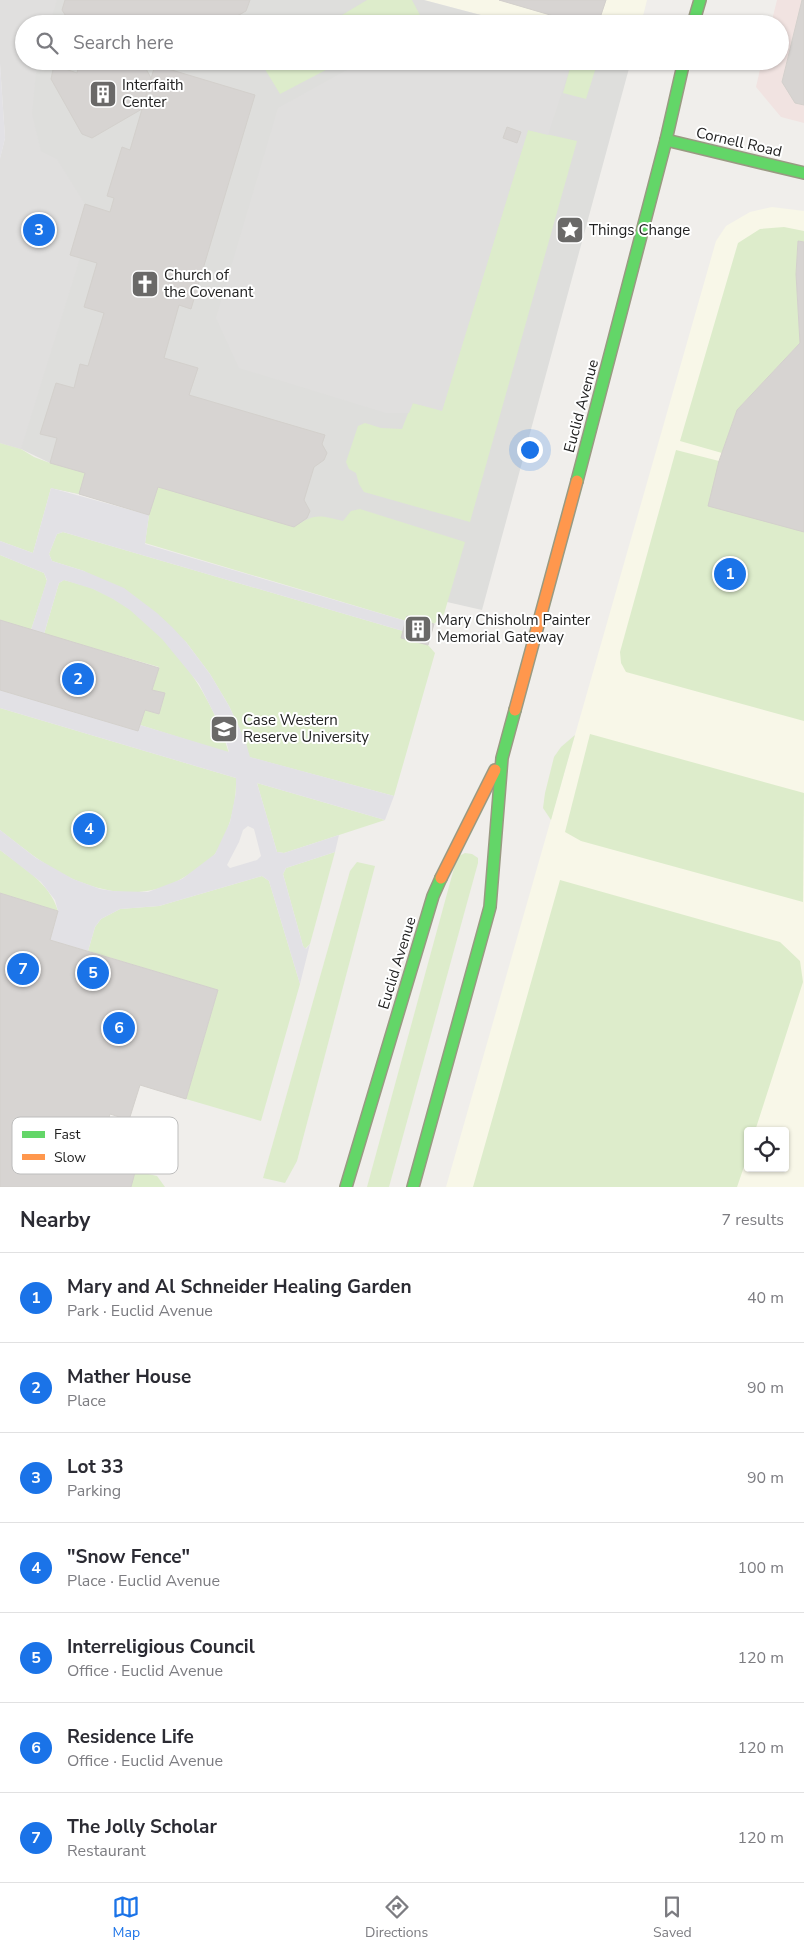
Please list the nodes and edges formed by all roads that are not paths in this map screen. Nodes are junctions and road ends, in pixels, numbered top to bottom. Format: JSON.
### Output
{"nodes":[{"id":1,"x":700,"y":0,"type":"edge"},
{"id":2,"x":696,"y":15,"type":"edge"},
{"id":3,"x":682,"y":70,"type":"edge"},
{"id":4,"x":666,"y":140,"type":"junction"},
{"id":5,"x":804,"y":173,"type":"edge"},
{"id":6,"x":502,"y":758,"type":"junction"},
{"id":7,"x":346,"y":1187,"type":"edge"},
{"id":8,"x":413,"y":1187,"type":"edge"}],
"edges":[{"from":1,"to":2,"type":"main road"},
{"from":3,"to":4,"type":"main road","name":"Euclid Avenue"},
{"from":4,"to":5,"type":"main road","name":"Cornell Road"},
{"from":4,"to":6,"type":"main road","name":"Euclid Avenue"},
{"from":6,"to":7,"type":"main road","name":"Euclid Avenue"},
{"from":6,"to":8,"type":"main road","name":"Euclid Avenue"}]}
